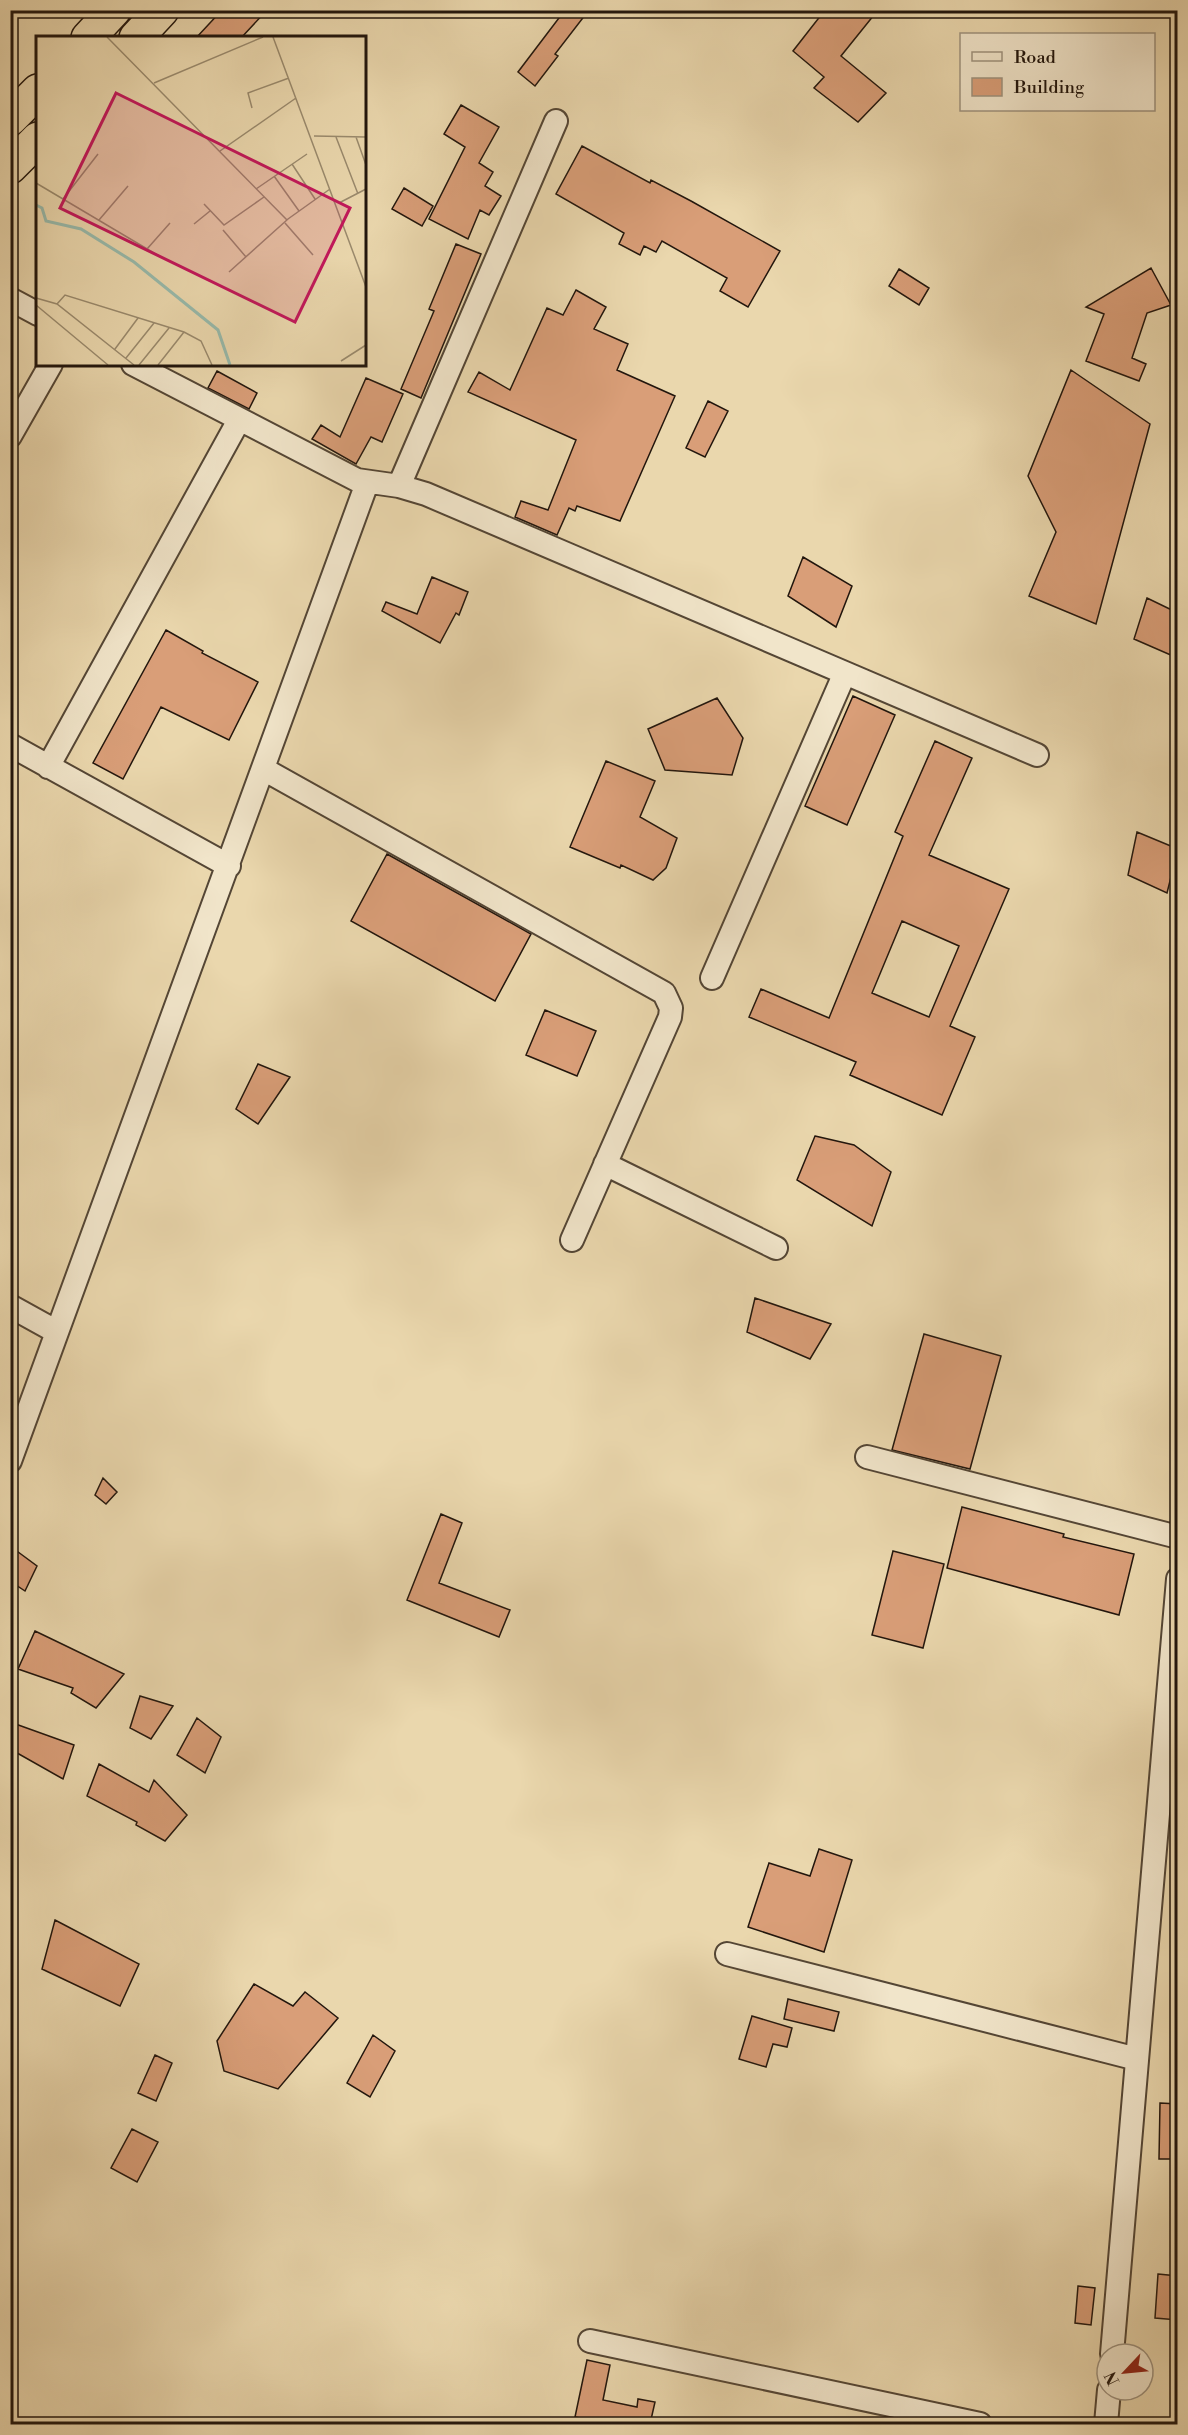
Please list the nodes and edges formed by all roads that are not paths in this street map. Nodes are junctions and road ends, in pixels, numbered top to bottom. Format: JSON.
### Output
{"nodes":[{"id":1,"x":114,"y":10,"type":"edge"},
{"id":2,"x":162,"y":10,"type":"edge"},
{"id":3,"x":90,"y":36,"type":"edge"},
{"id":4,"x":138,"y":36,"type":"edge"},
{"id":5,"x":36,"y":93,"type":"edge"},
{"id":6,"x":11,"y":118,"type":"edge"},
{"id":7,"x":556,"y":122,"type":"dead end"},
{"id":8,"x":36,"y":141,"type":"edge"},
{"id":9,"x":10,"y":167,"type":"edge"},
{"id":10,"x":10,"y":299,"type":"edge"},
{"id":11,"x":36,"y":313,"type":"edge"},
{"id":12,"x":50,"y":366,"type":"edge"},
{"id":13,"x":136,"y":366,"type":"edge"},
{"id":14,"x":240,"y":420,"type":"junction"},
{"id":15,"x":10,"y":436,"type":"edge"},
{"id":16,"x":367,"y":483,"type":"junction"},
{"id":17,"x":399,"y":486,"type":"junction"},
{"id":18,"x":844,"y":675,"type":"junction"},
{"id":19,"x":10,"y":745,"type":"edge"},
{"id":20,"x":1037,"y":755,"type":"dead end"},
{"id":21,"x":48,"y":767,"type":"junction"},
{"id":22,"x":265,"y":770,"type":"junction"},
{"id":23,"x":229,"y":867,"type":"junction"},
{"id":24,"x":712,"y":978,"type":"dead end"},
{"id":25,"x":605,"y":1164,"type":"junction"},
{"id":26,"x":572,"y":1240,"type":"dead end"},
{"id":27,"x":776,"y":1248,"type":"dead end"},
{"id":28,"x":10,"y":1306,"type":"edge"},
{"id":29,"x":57,"y":1332,"type":"junction"},
{"id":30,"x":867,"y":1457,"type":"dead end"},
{"id":31,"x":10,"y":1461,"type":"edge"},
{"id":32,"x":1178,"y":1537,"type":"edge"},
{"id":33,"x":1178,"y":1579,"type":"edge"},
{"id":34,"x":728,"y":1954,"type":"dead end"},
{"id":35,"x":1137,"y":2059,"type":"junction"},
{"id":36,"x":590,"y":2341,"type":"dead end"},
{"id":37,"x":1113,"y":2342,"type":"edge"},
{"id":38,"x":1108,"y":2402,"type":"edge"},
{"id":39,"x":980,"y":2424,"type":"edge"},
{"id":40,"x":1106,"y":2424,"type":"edge"}],
"edges":[{"from":1,"to":3,"type":"highway"},
{"from":2,"to":4,"type":"highway"},
{"from":5,"to":6,"type":"highway"},
{"from":7,"to":17,"type":"street"},
{"from":8,"to":9,"type":"highway"},
{"from":10,"to":11,"type":"street"},
{"from":12,"to":15,"type":"street"},
{"from":13,"to":14,"type":"street"},
{"from":14,"to":16,"type":"street"},
{"from":14,"to":21,"type":"street"},
{"from":16,"to":17,"type":"street"},
{"from":16,"to":22,"type":"street"},
{"from":17,"to":18,"type":"street"},
{"from":18,"to":20,"type":"street"},
{"from":18,"to":24,"type":"street"},
{"from":19,"to":21,"type":"street"},
{"from":21,"to":23,"type":"street"},
{"from":22,"to":23,"type":"street"},
{"from":22,"to":25,"type":"street"},
{"from":23,"to":29,"type":"street"},
{"from":25,"to":26,"type":"street"},
{"from":25,"to":27,"type":"street"},
{"from":28,"to":29,"type":"street"},
{"from":29,"to":31,"type":"street"},
{"from":30,"to":32,"type":"street"},
{"from":33,"to":35,"type":"street"},
{"from":34,"to":35,"type":"street"},
{"from":35,"to":37,"type":"street"},
{"from":36,"to":39,"type":"street"},
{"from":38,"to":40,"type":"street"}]}
